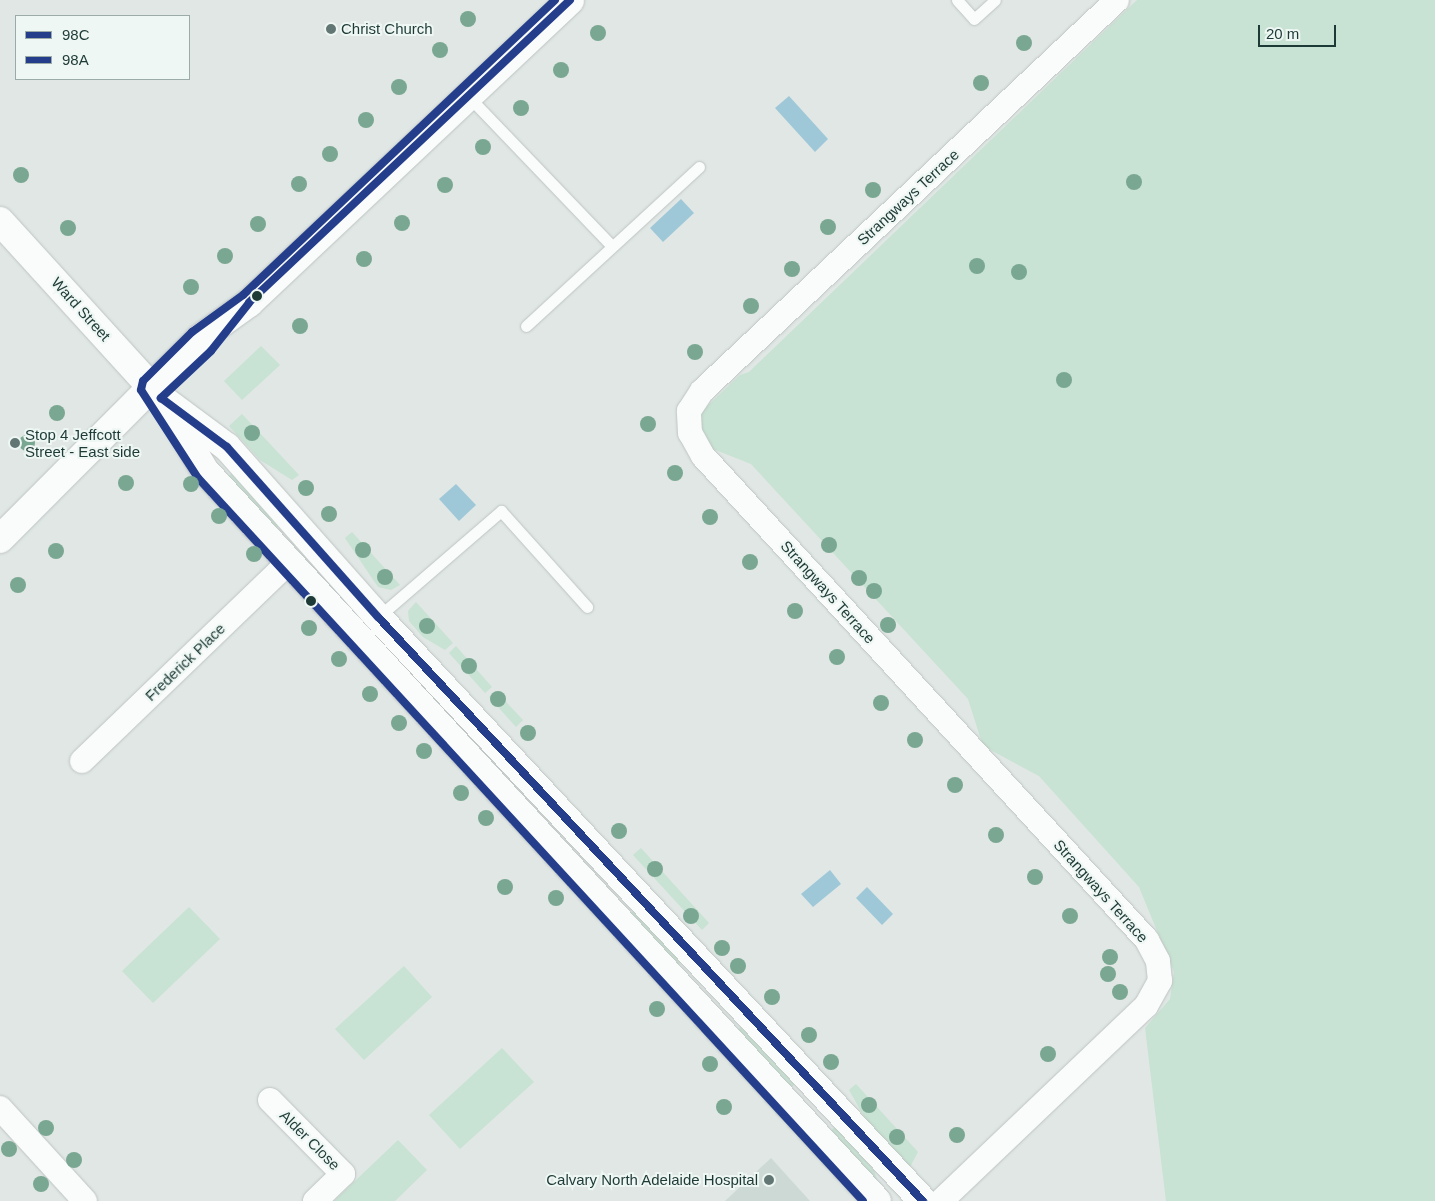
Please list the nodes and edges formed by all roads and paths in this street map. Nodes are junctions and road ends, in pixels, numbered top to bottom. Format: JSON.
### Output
{"nodes":[{"id":1,"x":570,"y":0,"type":"edge"},
{"id":2,"x":957,"y":0,"type":"edge"},
{"id":3,"x":995,"y":0,"type":"edge"},
{"id":4,"x":1118,"y":0,"type":"edge"},
{"id":5,"x":468,"y":96,"type":"junction"},
{"id":6,"x":699,"y":167,"type":"dead end"},
{"id":7,"x":0,"y":221,"type":"edge"},
{"id":8,"x":612,"y":246,"type":"junction"},
{"id":9,"x":526,"y":326,"type":"dead end"},
{"id":10,"x":156,"y":392,"type":"junction"},
{"id":11,"x":0,"y":539,"type":"edge"},
{"id":12,"x":288,"y":563,"type":"junction"},
{"id":13,"x":587,"y":607,"type":"dead end"},
{"id":14,"x":378,"y":617,"type":"junction"},
{"id":15,"x":355,"y":637,"type":"junction"},
{"id":16,"x":82,"y":760,"type":"dead end"},
{"id":17,"x":713,"y":999,"type":"junction"},
{"id":18,"x":270,"y":1100,"type":"dead end"},
{"id":19,"x":806,"y":1101,"type":"junction"},
{"id":20,"x":0,"y":1108,"type":"edge"},
{"id":21,"x":85,"y":1201,"type":"edge"},
{"id":22,"x":315,"y":1201,"type":"edge"},
{"id":23,"x":877,"y":1201,"type":"edge"},
{"id":24,"x":924,"y":1201,"type":"edge"},
{"id":25,"x":941,"y":1201,"type":"edge"}],
"edges":[{"from":1,"to":5,"type":"street"},
{"from":2,"to":3,"type":"lane"},
{"from":4,"to":25,"type":"street","name":"Strangways Terrace"},
{"from":5,"to":8,"type":"lane"},
{"from":5,"to":10,"type":"street"},
{"from":6,"to":8,"type":"lane"},
{"from":7,"to":10,"type":"street","name":"Ward Street"},
{"from":8,"to":9,"type":"lane"},
{"from":10,"to":11,"type":"street"},
{"from":10,"to":12,"type":"street","name":"Ward Street"},
{"from":10,"to":14,"type":"street","name":"Ward Street"},
{"from":12,"to":15,"type":"street","name":"Ward Street"},
{"from":12,"to":16,"type":"street","name":"Frederick Place"},
{"from":13,"to":14,"type":"lane"},
{"from":14,"to":15,"type":"lane"},
{"from":14,"to":17,"type":"street","name":"Ward Street"},
{"from":15,"to":17,"type":"street","name":"Ward Street"},
{"from":17,"to":19,"type":"street","name":"Ward Street"},
{"from":18,"to":22,"type":"street","name":"Alder Close"},
{"from":19,"to":23,"type":"street","name":"Ward Street"},
{"from":19,"to":24,"type":"street","name":"Ward Street"},
{"from":20,"to":21,"type":"street"}]}
